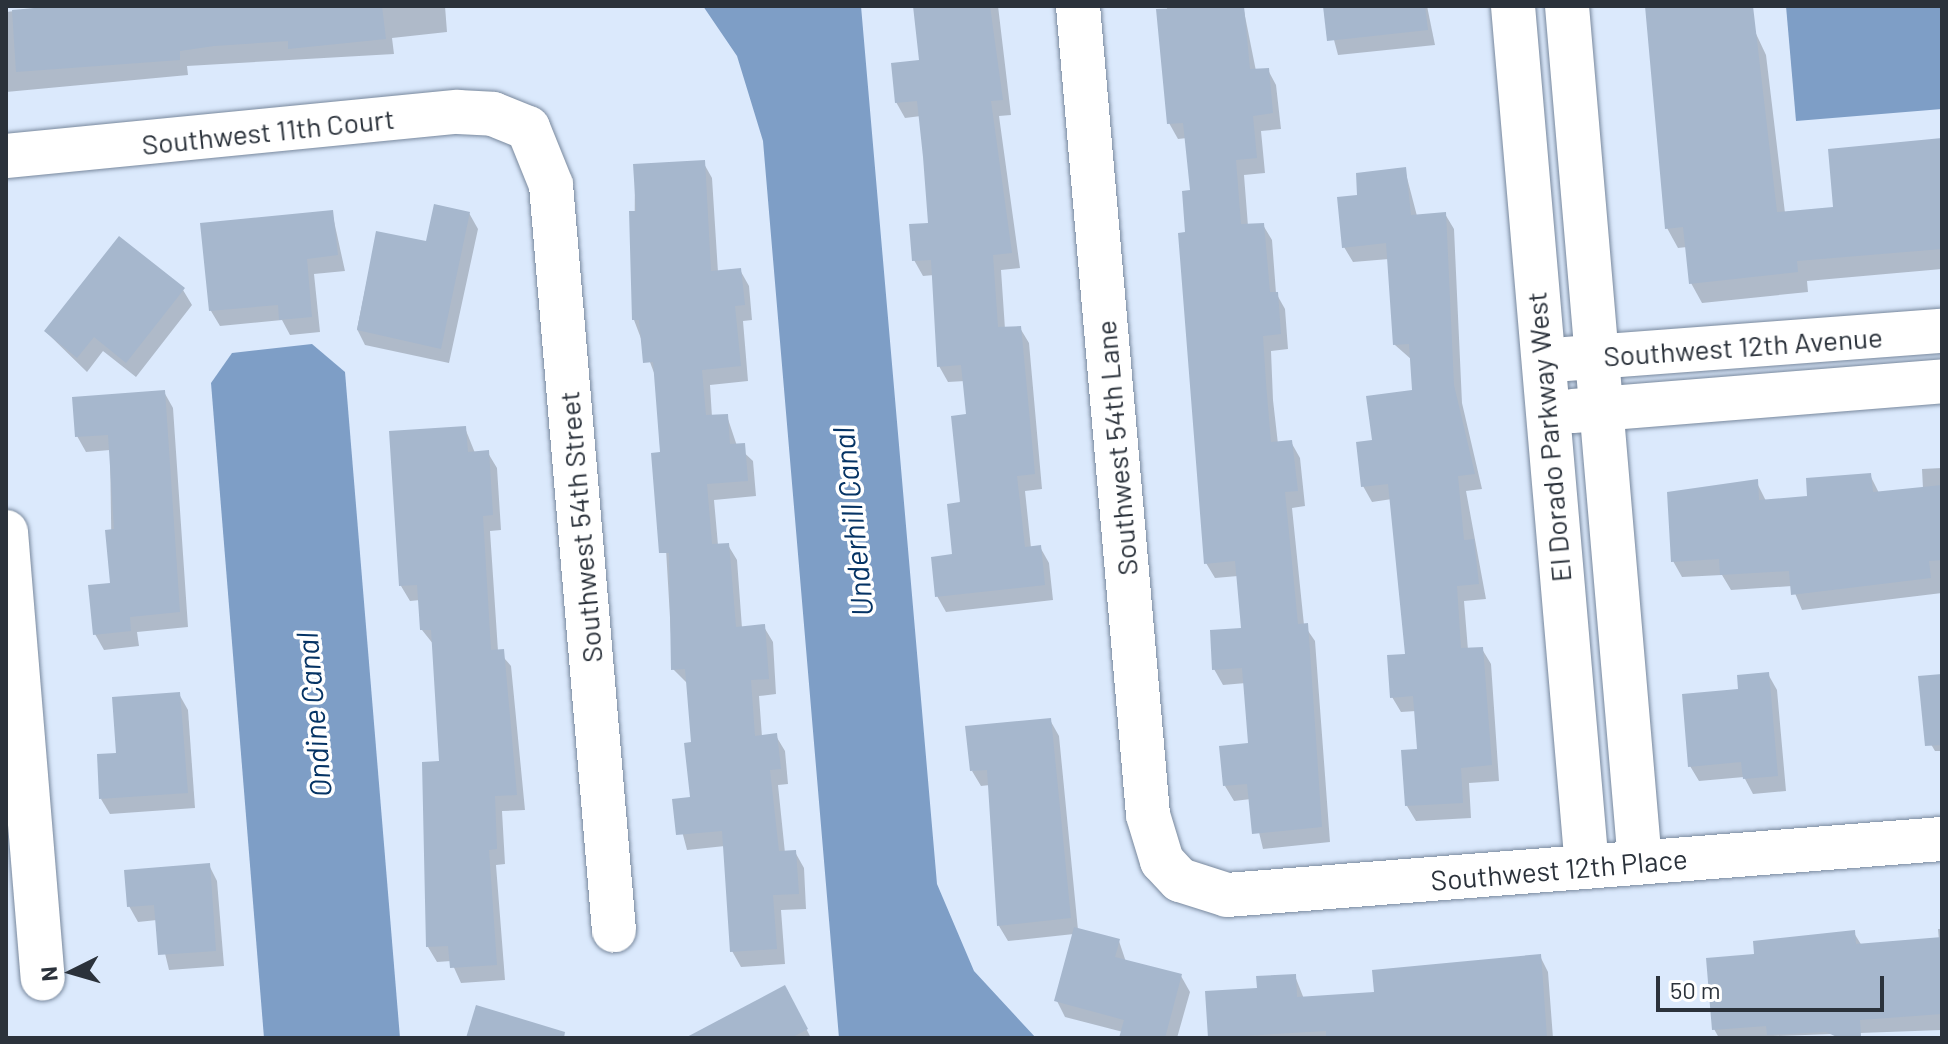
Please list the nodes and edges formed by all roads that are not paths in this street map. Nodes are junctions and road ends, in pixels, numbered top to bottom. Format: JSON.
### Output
{"nodes":[{"id":1,"x":1078,"y":6,"type":"edge"},
{"id":2,"x":1513,"y":6,"type":"edge"},
{"id":3,"x":1567,"y":6,"type":"edge"},
{"id":4,"x":528,"y":128,"type":"joint"},
{"id":5,"x":6,"y":156,"type":"edge"},
{"id":6,"x":1942,"y":331,"type":"edge"},
{"id":7,"x":1596,"y":356,"type":"junction"},
{"id":8,"x":1543,"y":361,"type":"junction"},
{"id":9,"x":1942,"y":381,"type":"edge"},
{"id":10,"x":1601,"y":409,"type":"junction"},
{"id":11,"x":1547,"y":414,"type":"junction"},
{"id":12,"x":6,"y":532,"type":"edge"},
{"id":13,"x":1942,"y":839,"type":"edge"},
{"id":14,"x":1640,"y":862,"type":"junction"},
{"id":15,"x":1587,"y":867,"type":"junction"},
{"id":16,"x":1180,"y":880,"type":"joint"},
{"id":17,"x":614,"y":930,"type":"dead end"},
{"id":18,"x":43,"y":978,"type":"dead end"}],
"edges":[{"from":1,"to":16,"type":"street","name":"Southwest 54th Lane"},
{"from":2,"to":8,"type":"street","name":"El Dorado Parkway West"},
{"from":3,"to":7,"type":"street","name":"El Dorado Parkway West"},
{"from":4,"to":5,"type":"street","name":"Southwest 11th Court"},
{"from":4,"to":17,"type":"street","name":"Southwest 54th Street"},
{"from":6,"to":7,"type":"street","name":"Southwest 12th Avenue"},
{"from":7,"to":8,"type":"street","name":"Southwest 12th Avenue"},
{"from":7,"to":10,"type":"street","name":"El Dorado Parkway West"},
{"from":8,"to":11,"type":"street","name":"El Dorado Parkway West"},
{"from":9,"to":10,"type":"street","name":"Southwest 12th Avenue"},
{"from":10,"to":11,"type":"street","name":"Southwest 12th Avenue"},
{"from":10,"to":14,"type":"street","name":"El Dorado Parkway West"},
{"from":11,"to":15,"type":"street","name":"El Dorado Parkway West"},
{"from":12,"to":18,"type":"street"},
{"from":13,"to":14,"type":"street","name":"Southwest 12th Place"},
{"from":14,"to":15,"type":"street","name":"Southwest 12th Place"},
{"from":15,"to":16,"type":"street","name":"Southwest 12th Place"}]}
